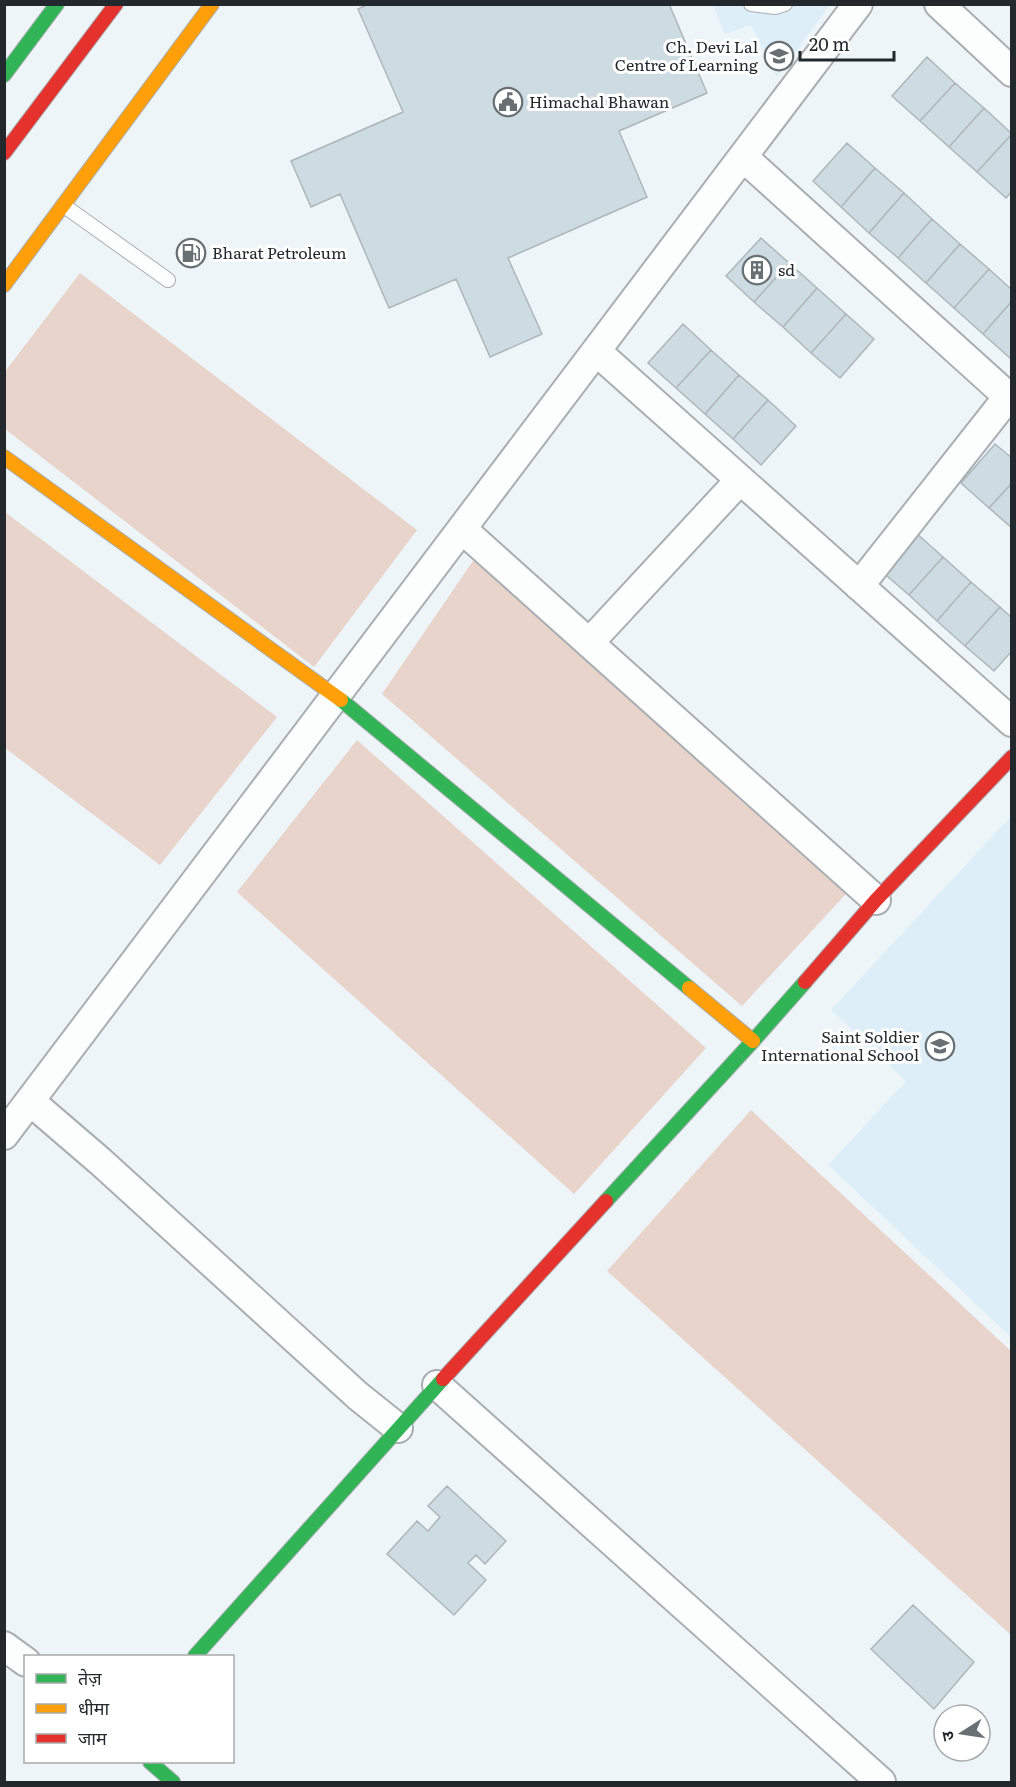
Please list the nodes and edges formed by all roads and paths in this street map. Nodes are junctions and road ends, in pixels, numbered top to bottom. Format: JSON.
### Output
{"nodes":[{"id":1,"x":57,"y":4,"type":"edge"},
{"id":2,"x":116,"y":4,"type":"edge"},
{"id":3,"x":212,"y":4,"type":"edge"},
{"id":4,"x":751,"y":4,"type":"edge"},
{"id":5,"x":785,"y":4,"type":"edge"},
{"id":6,"x":858,"y":4,"type":"edge"},
{"id":7,"x":939,"y":4,"type":"edge"},
{"id":8,"x":1011,"y":72,"type":"edge"},
{"id":9,"x":4,"y":75,"type":"edge"},
{"id":10,"x":4,"y":153,"type":"edge"},
{"id":11,"x":742,"y":157,"type":"junction"},
{"id":12,"x":63,"y":205,"type":"junction"},
{"id":13,"x":168,"y":280,"type":"dead end"},
{"id":14,"x":4,"y":285,"type":"edge"},
{"id":15,"x":596,"y":351,"type":"junction"},
{"id":16,"x":1010,"y":399,"type":"edge"},
{"id":17,"x":4,"y":457,"type":"edge"},
{"id":18,"x":740,"y":480,"type":"junction"},
{"id":19,"x":462,"y":529,"type":"junction"},
{"id":20,"x":859,"y":586,"type":"junction"},
{"id":21,"x":589,"y":643,"type":"junction"},
{"id":22,"x":336,"y":696,"type":"junction"},
{"id":23,"x":1011,"y":722,"type":"edge"},
{"id":24,"x":1011,"y":758,"type":"edge"},
{"id":25,"x":876,"y":900,"type":"junction"},
{"id":26,"x":753,"y":1041,"type":"junction"},
{"id":27,"x":30,"y":1101,"type":"junction"},
{"id":28,"x":4,"y":1134,"type":"edge"},
{"id":29,"x":437,"y":1385,"type":"junction"},
{"id":30,"x":398,"y":1428,"type":"junction"},
{"id":31,"x":4,"y":1646,"type":"edge"},
{"id":32,"x":196,"y":1655,"type":"edge"},
{"id":33,"x":24,"y":1661,"type":"edge"},
{"id":34,"x":152,"y":1763,"type":"edge"},
{"id":35,"x":173,"y":1782,"type":"edge"},
{"id":36,"x":881,"y":1782,"type":"edge"}],
"edges":[{"from":1,"to":9,"type":"street"},
{"from":2,"to":10,"type":"street"},
{"from":3,"to":12,"type":"street"},
{"from":4,"to":5,"type":"lane"},
{"from":6,"to":11,"type":"street"},
{"from":7,"to":8,"type":"street"},
{"from":11,"to":15,"type":"street"},
{"from":11,"to":16,"type":"street"},
{"from":12,"to":13,"type":"lane"},
{"from":12,"to":14,"type":"street"},
{"from":15,"to":18,"type":"street"},
{"from":15,"to":19,"type":"street"},
{"from":16,"to":20,"type":"street"},
{"from":17,"to":22,"type":"street"},
{"from":18,"to":20,"type":"street"},
{"from":18,"to":21,"type":"street"},
{"from":19,"to":21,"type":"street"},
{"from":19,"to":22,"type":"street"},
{"from":20,"to":23,"type":"street"},
{"from":21,"to":25,"type":"street"},
{"from":22,"to":26,"type":"street"},
{"from":22,"to":27,"type":"street"},
{"from":24,"to":25,"type":"street"},
{"from":25,"to":26,"type":"street"},
{"from":26,"to":29,"type":"street"},
{"from":27,"to":28,"type":"street"},
{"from":27,"to":30,"type":"street"},
{"from":29,"to":30,"type":"street"},
{"from":29,"to":36,"type":"street"},
{"from":30,"to":32,"type":"street"},
{"from":31,"to":33,"type":"street"},
{"from":34,"to":35,"type":"street"}]}
